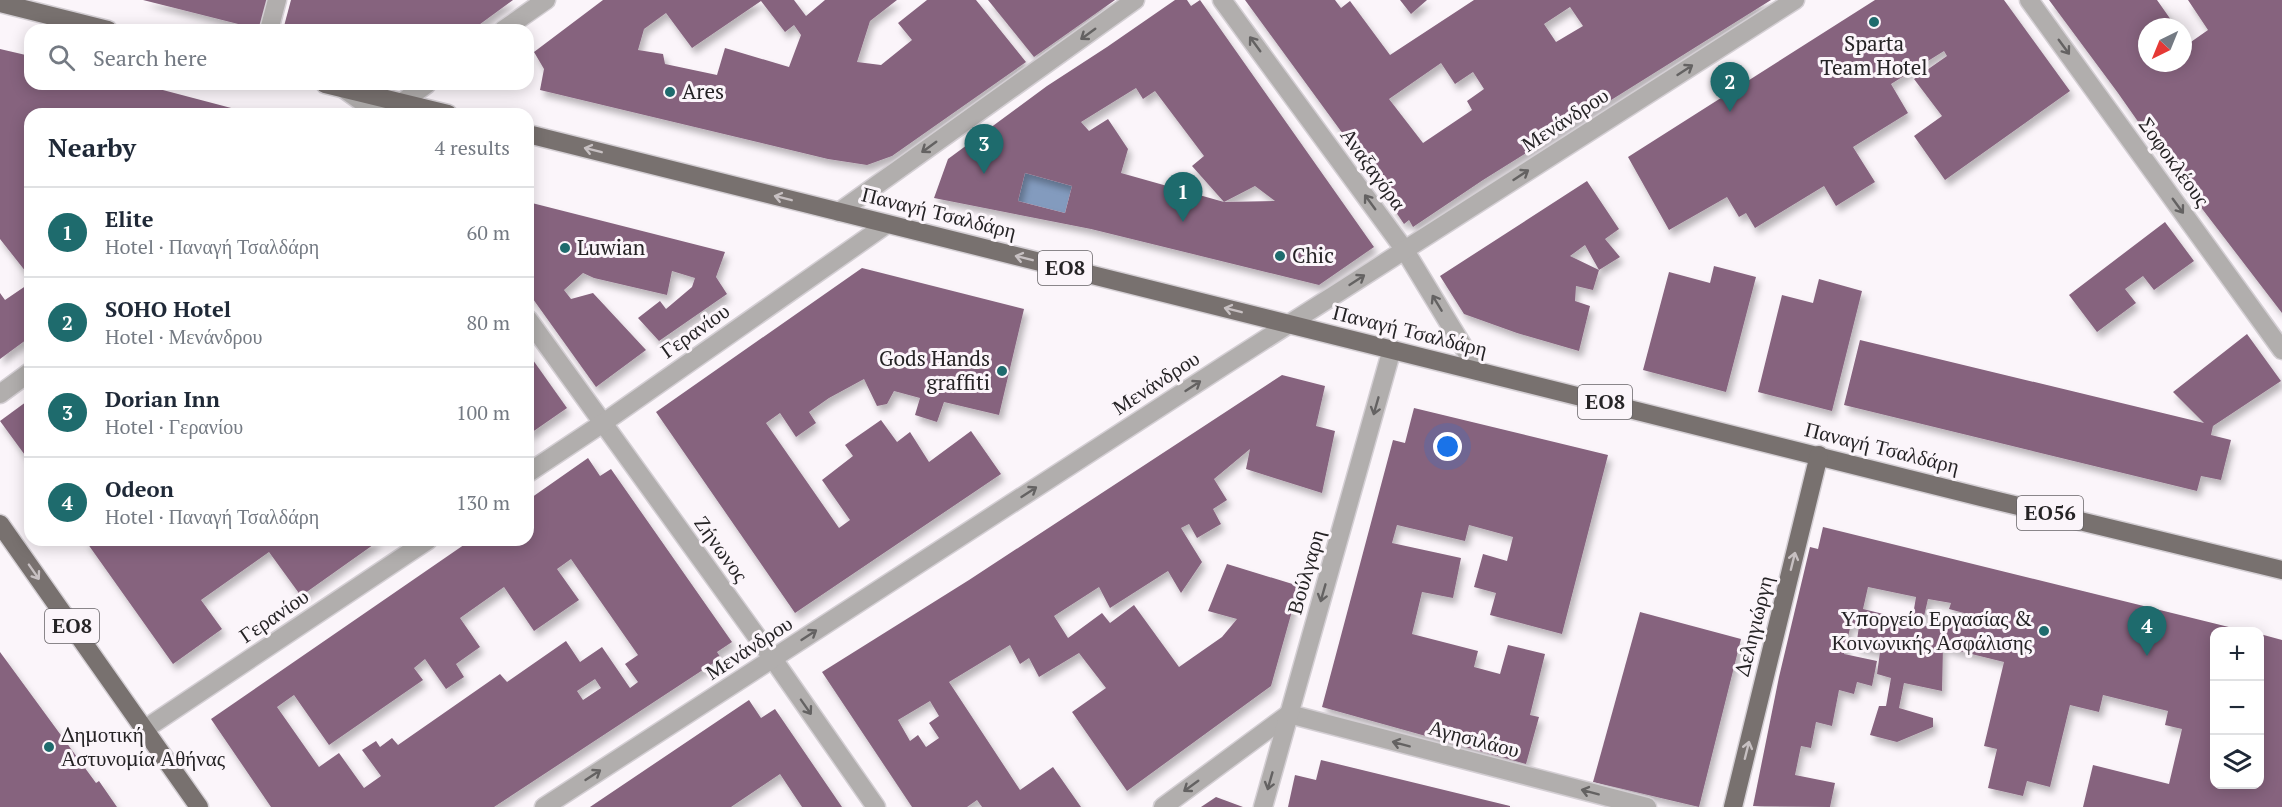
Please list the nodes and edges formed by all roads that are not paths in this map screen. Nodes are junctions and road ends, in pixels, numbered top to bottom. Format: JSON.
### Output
{"nodes":[{"id":1,"x":277,"y":0,"type":"edge"},
{"id":2,"x":546,"y":0,"type":"edge"},
{"id":3,"x":1136,"y":0,"type":"edge"},
{"id":4,"x":1222,"y":0,"type":"edge"},
{"id":5,"x":1795,"y":0,"type":"edge"},
{"id":6,"x":2030,"y":0,"type":"edge"},
{"id":7,"x":0,"y":3,"type":"edge"},
{"id":8,"x":84,"y":24,"type":"edge"},
{"id":9,"x":271,"y":24,"type":"edge"},
{"id":10,"x":512,"y":24,"type":"edge"},
{"id":11,"x":347,"y":90,"type":"edge"},
{"id":12,"x":352,"y":90,"type":"edge"},
{"id":13,"x":418,"y":90,"type":"edge"},
{"id":14,"x":401,"y":102,"type":"junction"},
{"id":15,"x":370,"y":108,"type":"edge"},
{"id":16,"x":394,"y":108,"type":"edge"},
{"id":17,"x":424,"y":108,"type":"edge"},
{"id":18,"x":534,"y":136,"type":"edge"},
{"id":19,"x":839,"y":212,"type":"junction"},
{"id":20,"x":888,"y":224,"type":"junction"},
{"id":21,"x":1404,"y":249,"type":"junction"},
{"id":22,"x":1290,"y":324,"type":"junction"},
{"id":23,"x":534,"y":327,"type":"edge"},
{"id":24,"x":1392,"y":349,"type":"junction"},
{"id":25,"x":2282,"y":350,"type":"edge"},
{"id":26,"x":1478,"y":371,"type":"junction"},
{"id":27,"x":24,"y":376,"type":"edge"},
{"id":28,"x":0,"y":394,"type":"edge"},
{"id":29,"x":603,"y":423,"type":"junction"},
{"id":30,"x":1818,"y":455,"type":"junction"},
{"id":31,"x":534,"y":469,"type":"edge"},
{"id":32,"x":0,"y":524,"type":"edge"},
{"id":33,"x":419,"y":546,"type":"edge"},
{"id":34,"x":2282,"y":570,"type":"edge"},
{"id":35,"x":773,"y":659,"type":"junction"},
{"id":36,"x":1289,"y":714,"type":"junction"},
{"id":37,"x":145,"y":729,"type":"junction"},
{"id":38,"x":199,"y":807,"type":"edge"},
{"id":39,"x":544,"y":807,"type":"edge"},
{"id":40,"x":876,"y":807,"type":"edge"},
{"id":41,"x":1163,"y":807,"type":"edge"},
{"id":42,"x":1263,"y":807,"type":"edge"},
{"id":43,"x":1647,"y":807,"type":"edge"},
{"id":44,"x":1733,"y":807,"type":"edge"}],
"edges":[{"from":1,"to":9,"type":"street"},
{"from":2,"to":10,"type":"street"},
{"from":3,"to":19,"type":"street","one_way":true},
{"from":21,"to":4,"type":"street","name":"Αναξαγόρα","one_way":true},
{"from":21,"to":5,"type":"street","name":"Μενάνδρου","one_way":true},
{"from":6,"to":25,"type":"street","name":"Σοφοκλέους","one_way":true},
{"from":7,"to":8,"type":"main road"},
{"from":11,"to":15,"type":"street"},
{"from":12,"to":14,"type":"main road"},
{"from":13,"to":14,"type":"street"},
{"from":14,"to":16,"type":"street"},
{"from":14,"to":17,"type":"main road"},
{"from":19,"to":18,"type":"main road","name":"Παναγή Τσαλδάρη","number":"ΕΟ8","one_way":true},
{"from":19,"to":20,"type":"main road","name":"Παναγή Τσαλδάρη","number":"ΕΟ8"},
{"from":22,"to":20,"type":"main road","name":"Παναγή Τσαλδάρη","number":"ΕΟ8","one_way":true},
{"from":20,"to":29,"type":"street","name":"Γερανίου"},
{"from":22,"to":21,"type":"street","name":"Μενάνδρου","one_way":true},
{"from":26,"to":21,"type":"street","name":"Αναξαγόρα","one_way":true},
{"from":22,"to":24,"type":"main road","name":"Παναγή Τσαλδάρη","number":"ΕΟ8"},
{"from":35,"to":22,"type":"street","name":"Μενάνδρου","one_way":true},
{"from":23,"to":29,"type":"street","name":"Ζήνωνος"},
{"from":24,"to":26,"type":"main road","name":"Παναγή Τσαλδάρη","number":"ΕΟ8"},
{"from":24,"to":36,"type":"street","name":"Βούλγαρη","one_way":true},
{"from":26,"to":30,"type":"main road","name":"Παναγή Τσαλδάρη","number":"ΕΟ8"},
{"from":27,"to":28,"type":"street"},
{"from":29,"to":31,"type":"street","name":"Γερανίου"},
{"from":29,"to":35,"type":"street","name":"Ζήνωνος"},
{"from":30,"to":34,"type":"main road","name":"Παναγή Τσαλδάρη","number":"ΕΟ56"},
{"from":44,"to":30,"type":"main road","name":"Δεληγιώργη","one_way":true},
{"from":32,"to":37,"type":"main road","number":"ΕΟ8","one_way":true},
{"from":33,"to":37,"type":"street","name":"Γερανίου"},
{"from":39,"to":35,"type":"street","name":"Μενάνδρου","one_way":true},
{"from":35,"to":40,"type":"street","name":"Ζήνωνος","one_way":true},
{"from":36,"to":41,"type":"street","one_way":true},
{"from":36,"to":42,"type":"street","name":"Βούλγαρη","one_way":true},
{"from":43,"to":36,"type":"street","name":"Αγησιλάου","one_way":true},
{"from":37,"to":38,"type":"main road","number":"ΕΟ8"}]}
